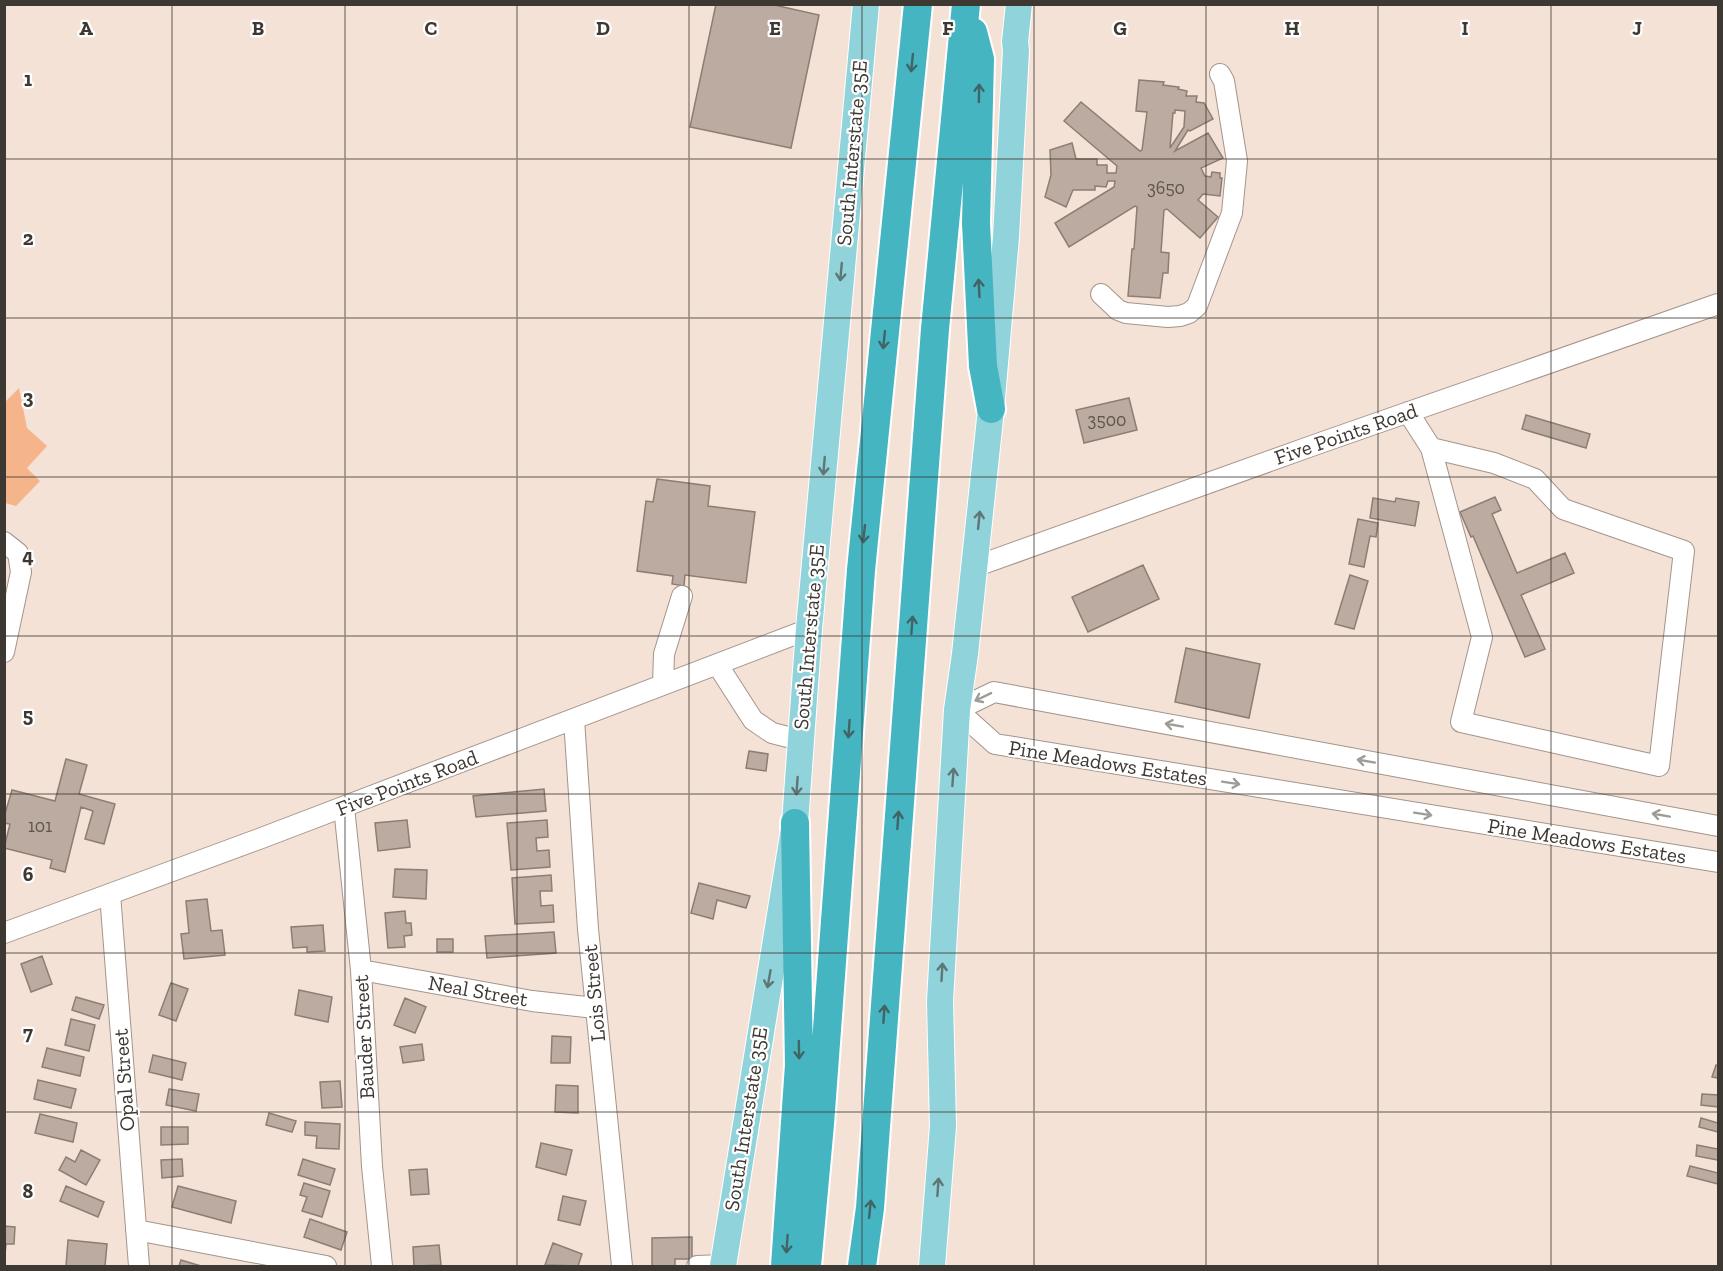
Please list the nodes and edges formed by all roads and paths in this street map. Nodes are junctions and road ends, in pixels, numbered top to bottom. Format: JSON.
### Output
{"nodes":[{"id":1,"x":866,"y":4,"type":"edge"},
{"id":2,"x":918,"y":4,"type":"edge"},
{"id":3,"x":966,"y":4,"type":"edge"},
{"id":4,"x":1019,"y":4,"type":"edge"},
{"id":5,"x":1220,"y":74,"type":"dead end"},
{"id":6,"x":1101,"y":294,"type":"dead end"},
{"id":7,"x":1719,"y":304,"type":"edge"},
{"id":8,"x":991,"y":409,"type":"junction"},
{"id":9,"x":1408,"y":412,"type":"junction"},
{"id":10,"x":1431,"y":448,"type":"junction"},
{"id":11,"x":11,"y":547,"type":"edge"},
{"id":12,"x":974,"y":567,"type":"junction"},
{"id":13,"x":682,"y":596,"type":"dead end"},
{"id":14,"x":809,"y":629,"type":"junction"},
{"id":15,"x":4,"y":652,"type":"edge"},
{"id":16,"x":717,"y":663,"type":"junction"},
{"id":17,"x":663,"y":684,"type":"junction"},
{"id":18,"x":957,"y":710,"type":"junction"},
{"id":19,"x":574,"y":719,"type":"junction"},
{"id":20,"x":800,"y":740,"type":"junction"},
{"id":21,"x":344,"y":807,"type":"junction"},
{"id":22,"x":795,"y":823,"type":"junction"},
{"id":23,"x":1719,"y":826,"type":"edge"},
{"id":24,"x":1719,"y":862,"type":"edge"},
{"id":25,"x":110,"y":894,"type":"junction"},
{"id":26,"x":4,"y":933,"type":"edge"},
{"id":27,"x":361,"y":970,"type":"junction"},
{"id":28,"x":596,"y":1008,"type":"junction"},
{"id":29,"x":136,"y":1230,"type":"junction"},
{"id":30,"x":263,"y":1260,"type":"edge"},
{"id":31,"x":139,"y":1266,"type":"edge"},
{"id":32,"x":326,"y":1266,"type":"edge"},
{"id":33,"x":382,"y":1266,"type":"edge"},
{"id":34,"x":622,"y":1266,"type":"edge"},
{"id":35,"x":697,"y":1266,"type":"edge"},
{"id":36,"x":723,"y":1266,"type":"edge"},
{"id":37,"x":785,"y":1266,"type":"edge"},
{"id":38,"x":807,"y":1266,"type":"edge"},
{"id":39,"x":862,"y":1266,"type":"edge"},
{"id":40,"x":932,"y":1266,"type":"edge"}],
"edges":[{"from":1,"to":14,"type":"main road","name":"South Interstate 35E","one_way":true},
{"from":2,"to":38,"type":"highway","one_way":true},
{"from":8,"to":3,"type":"highway","one_way":true},
{"from":39,"to":3,"type":"highway","one_way":true},
{"from":4,"to":8,"type":"main road"},
{"from":5,"to":6,"type":"street"},
{"from":7,"to":9,"type":"street","name":"Five Points Road"},
{"from":12,"to":8,"type":"main road","one_way":true},
{"from":9,"to":10,"type":"street"},
{"from":9,"to":12,"type":"street","name":"Five Points Road"},
{"from":10,"to":10,"type":"street"},
{"from":11,"to":15,"type":"street"},
{"from":12,"to":18,"type":"main road"},
{"from":13,"to":17,"type":"street"},
{"from":14,"to":16,"type":"street","name":"Five Points Road"},
{"from":14,"to":20,"type":"main road","name":"South Interstate 35E"},
{"from":16,"to":17,"type":"street","name":"Five Points Road"},
{"from":16,"to":20,"type":"street"},
{"from":17,"to":19,"type":"street","name":"Five Points Road"},
{"from":23,"to":18,"type":"street","name":"Pine Meadows Estates","one_way":true},
{"from":18,"to":24,"type":"street","name":"Pine Meadows Estates","one_way":true},
{"from":40,"to":18,"type":"main road","one_way":true},
{"from":19,"to":21,"type":"street","name":"Five Points Road"},
{"from":19,"to":28,"type":"street","name":"Lois Street"},
{"from":20,"to":22,"type":"main road","name":"South Interstate 35E","one_way":true},
{"from":21,"to":25,"type":"street","name":"Five Points Road"},
{"from":21,"to":27,"type":"street","name":"Bauder Street"},
{"from":22,"to":36,"type":"main road","name":"South Interstate 35E","one_way":true},
{"from":22,"to":37,"type":"highway","one_way":true},
{"from":25,"to":26,"type":"street","name":"Five Points Road"},
{"from":25,"to":29,"type":"street","name":"Opal Street"},
{"from":27,"to":28,"type":"street","name":"Neal Street"},
{"from":27,"to":33,"type":"street","name":"Bauder Street"},
{"from":28,"to":34,"type":"street","name":"Lois Street"},
{"from":29,"to":30,"type":"street"},
{"from":29,"to":31,"type":"street","name":"Opal Street"},
{"from":30,"to":32,"type":"street"},
{"from":35,"to":36,"type":"street"}]}
